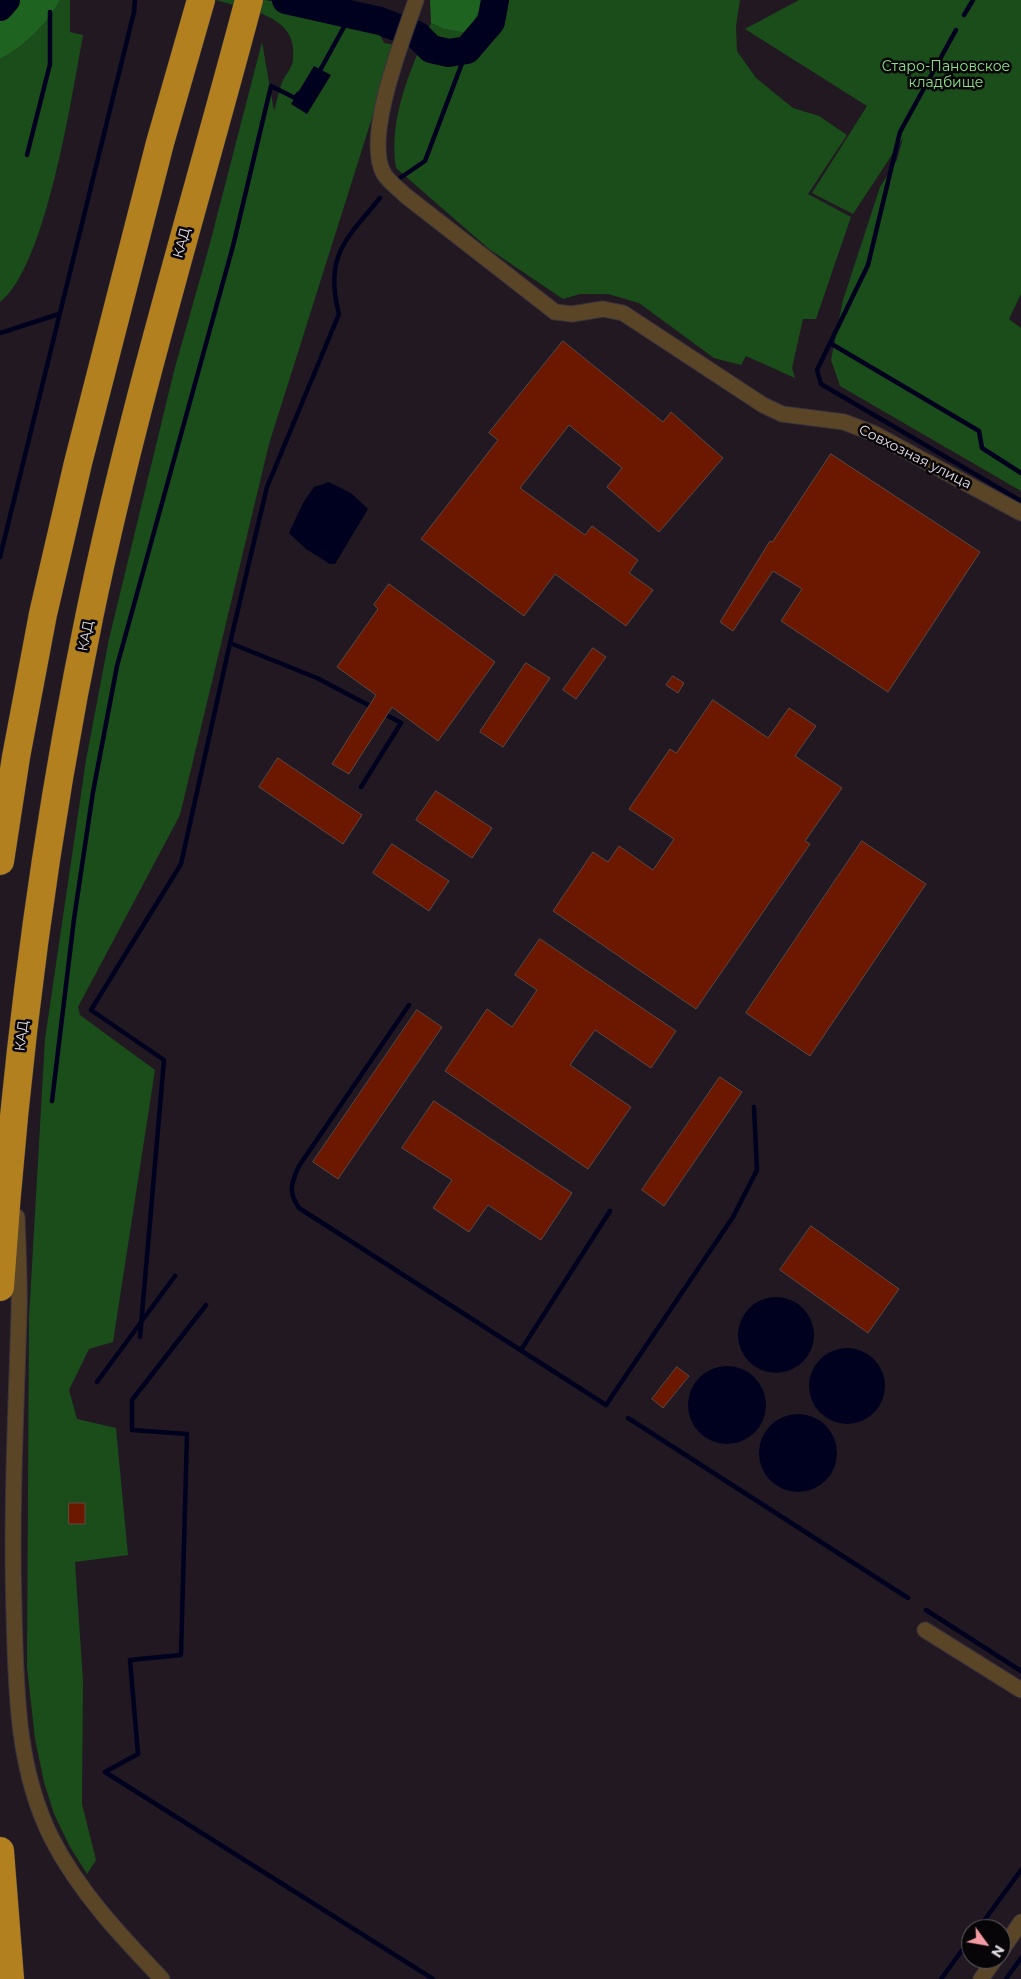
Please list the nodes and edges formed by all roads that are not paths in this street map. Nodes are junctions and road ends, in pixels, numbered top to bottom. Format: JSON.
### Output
{"nodes":[{"id":1,"x":249,"y":0,"type":"edge"},
{"id":2,"x":416,"y":0,"type":"edge"},
{"id":3,"x":198,"y":10,"type":"edge"},
{"id":4,"x":1021,"y":514,"type":"edge"},
{"id":5,"x":0,"y":861,"type":"edge"},
{"id":6,"x":14,"y":1103,"type":"junction"},
{"id":7,"x":0,"y":1287,"type":"edge"},
{"id":8,"x":925,"y":1630,"type":"dead end"},
{"id":9,"x":1021,"y":1690,"type":"edge"},
{"id":10,"x":0,"y":1851,"type":"edge"},
{"id":11,"x":1021,"y":1922,"type":"edge"},
{"id":12,"x":1011,"y":1936,"type":"edge"},
{"id":13,"x":10,"y":1979,"type":"edge"},
{"id":14,"x":162,"y":1979,"type":"edge"}],
"edges":[{"from":1,"to":6,"type":"highway","name":"КАД"},
{"from":2,"to":4,"type":"street","name":"Совхозная улица"},
{"from":3,"to":5,"type":"highway"},
{"from":6,"to":7,"type":"highway","name":"КАД"},
{"from":6,"to":14,"type":"street"},
{"from":8,"to":9,"type":"street"},
{"from":10,"to":13,"type":"highway"},
{"from":11,"to":12,"type":"street"}]}
